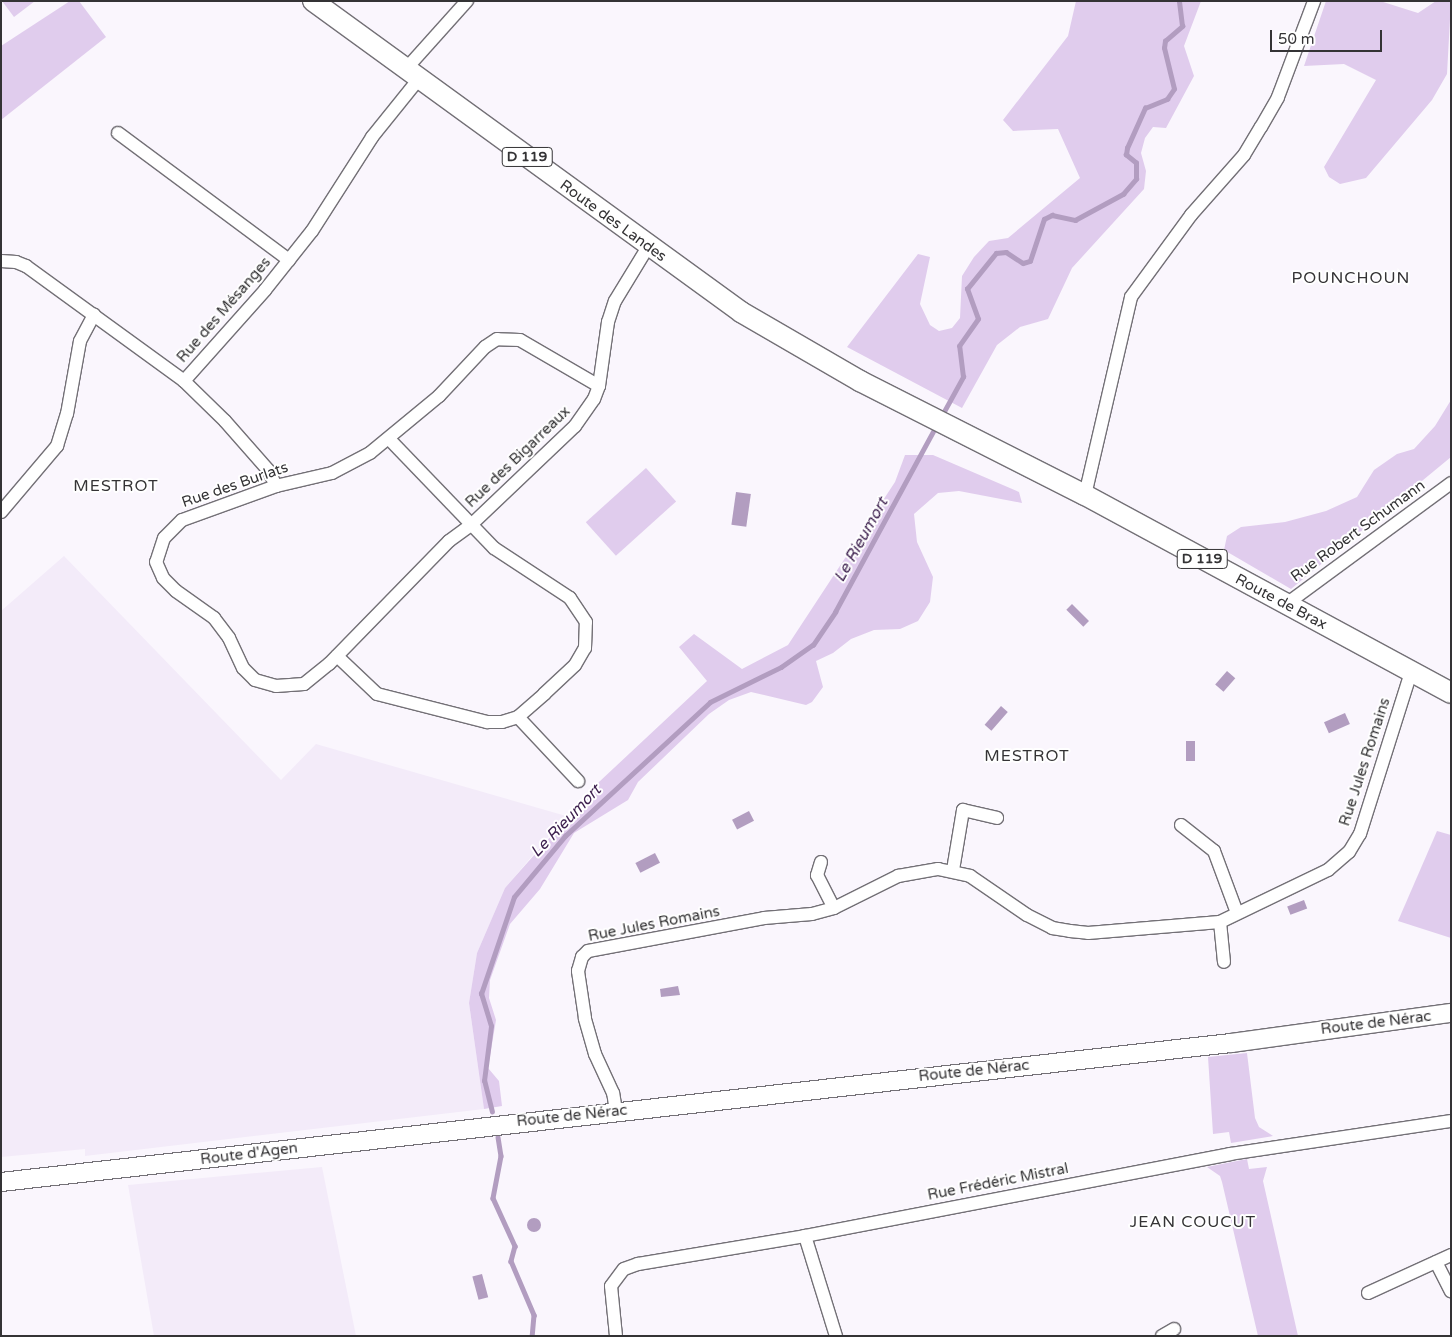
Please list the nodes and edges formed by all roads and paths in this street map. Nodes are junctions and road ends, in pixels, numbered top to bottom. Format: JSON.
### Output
{"nodes":[{"id":1,"x":313,"y":1,"type":"edge"},
{"id":2,"x":468,"y":1,"type":"edge"},
{"id":3,"x":1314,"y":1,"type":"edge"},
{"id":4,"x":411,"y":75,"type":"junction"},
{"id":5,"x":118,"y":133,"type":"dead end"},
{"id":6,"x":648,"y":246,"type":"junction"},
{"id":7,"x":289,"y":260,"type":"junction"},
{"id":8,"x":1,"y":262,"type":"edge"},
{"id":9,"x":94,"y":315,"type":"junction"},
{"id":10,"x":184,"y":381,"type":"junction"},
{"id":11,"x":599,"y":386,"type":"junction"},
{"id":12,"x":951,"y":428,"type":"joint"},
{"id":13,"x":389,"y":439,"type":"junction"},
{"id":14,"x":1451,"y":483,"type":"edge"},
{"id":15,"x":276,"y":486,"type":"junction"},
{"id":16,"x":1085,"y":495,"type":"junction"},
{"id":17,"x":1,"y":512,"type":"edge"},
{"id":18,"x":472,"y":524,"type":"junction"},
{"id":19,"x":1285,"y":605,"type":"junction"},
{"id":20,"x":337,"y":656,"type":"junction"},
{"id":21,"x":1411,"y":672,"type":"junction"},
{"id":22,"x":1451,"y":693,"type":"edge"},
{"id":23,"x":518,"y":717,"type":"junction"},
{"id":24,"x":578,"y":782,"type":"dead end"},
{"id":25,"x":997,"y":818,"type":"dead end"},
{"id":26,"x":1181,"y":824,"type":"dead end"},
{"id":27,"x":821,"y":862,"type":"dead end"},
{"id":28,"x":952,"y":870,"type":"junction"},
{"id":29,"x":834,"y":908,"type":"junction"},
{"id":30,"x":1237,"y":913,"type":"junction"},
{"id":31,"x":1220,"y":922,"type":"junction"},
{"id":32,"x":1224,"y":962,"type":"dead end"},
{"id":33,"x":1451,"y":1013,"type":"edge"},
{"id":34,"x":616,"y":1111,"type":"junction"},
{"id":35,"x":1451,"y":1121,"type":"edge"},
{"id":36,"x":497,"y":1124,"type":"joint"},
{"id":37,"x":1,"y":1182,"type":"edge"},
{"id":38,"x":806,"y":1236,"type":"junction"},
{"id":39,"x":1451,"y":1256,"type":"edge"},
{"id":40,"x":1436,"y":1262,"type":"junction"},
{"id":41,"x":1451,"y":1291,"type":"edge"},
{"id":42,"x":1368,"y":1293,"type":"dead end"},
{"id":43,"x":1174,"y":1330,"type":"dead end"},
{"id":44,"x":616,"y":1336,"type":"edge"},
{"id":45,"x":836,"y":1336,"type":"edge"},
{"id":46,"x":1162,"y":1336,"type":"edge"}],
"edges":[{"from":1,"to":4,"type":"main road","name":"Route des Landes","number":"D 119"},
{"from":2,"to":4,"type":"street","name":"Rue des Mésanges"},
{"from":3,"to":16,"type":"street"},
{"from":4,"to":6,"type":"main road","name":"Route des Landes","number":"D 119"},
{"from":4,"to":7,"type":"street","name":"Rue des Mésanges"},
{"from":5,"to":7,"type":"street"},
{"from":6,"to":11,"type":"street","name":"Rue des Bigarreaux"},
{"from":6,"to":12,"type":"main road","name":"Route des Landes","number":"D 119"},
{"from":7,"to":10,"type":"street","name":"Rue des Mésanges"},
{"from":8,"to":9,"type":"street","name":"Rue des Mésanges"},
{"from":9,"to":10,"type":"street","name":"Rue des Mésanges"},
{"from":9,"to":17,"type":"street"},
{"from":10,"to":15,"type":"street"},
{"from":11,"to":13,"type":"street","name":"Rue des Burlats"},
{"from":11,"to":18,"type":"street","name":"Rue des Bigarreaux"},
{"from":12,"to":16,"type":"main road","name":"Route de Brax","number":"D 119"},
{"from":13,"to":15,"type":"street","name":"Rue des Burlats"},
{"from":13,"to":18,"type":"street"},
{"from":14,"to":19,"type":"street","name":"Rue Robert Schumann"},
{"from":15,"to":20,"type":"street","name":"Rue des Burlats"},
{"from":16,"to":19,"type":"main road","name":"Route de Brax","number":"D 119"},
{"from":18,"to":20,"type":"street","name":"Rue des Burlats"},
{"from":18,"to":23,"type":"street"},
{"from":19,"to":21,"type":"main road","name":"Route de Brax","number":"D 119"},
{"from":20,"to":23,"type":"street"},
{"from":21,"to":22,"type":"main road","name":"Route de Brax","number":"D 119"},
{"from":21,"to":30,"type":"street","name":"Rue Jules Romains"},
{"from":23,"to":24,"type":"street"},
{"from":25,"to":28,"type":"street"},
{"from":26,"to":30,"type":"street"},
{"from":27,"to":29,"type":"street"},
{"from":28,"to":29,"type":"street","name":"Rue Jules Romains"},
{"from":28,"to":31,"type":"street","name":"Rue Jules Romains"},
{"from":29,"to":34,"type":"street","name":"Rue Jules Romains"},
{"from":30,"to":31,"type":"street","name":"Rue Jules Romains"},
{"from":31,"to":32,"type":"street"},
{"from":33,"to":34,"type":"main road","name":"Route de Nérac"},
{"from":34,"to":36,"type":"main road","name":"Route de Nérac"},
{"from":35,"to":38,"type":"street","name":"Rue Frédéric Mistral"},
{"from":36,"to":37,"type":"main road","name":"Route d'Agen"},
{"from":38,"to":44,"type":"street","name":"Rue Frédéric Mistral"},
{"from":38,"to":45,"type":"street"},
{"from":39,"to":40,"type":"street"},
{"from":40,"to":41,"type":"street"},
{"from":40,"to":42,"type":"street"},
{"from":43,"to":46,"type":"street"}]}
